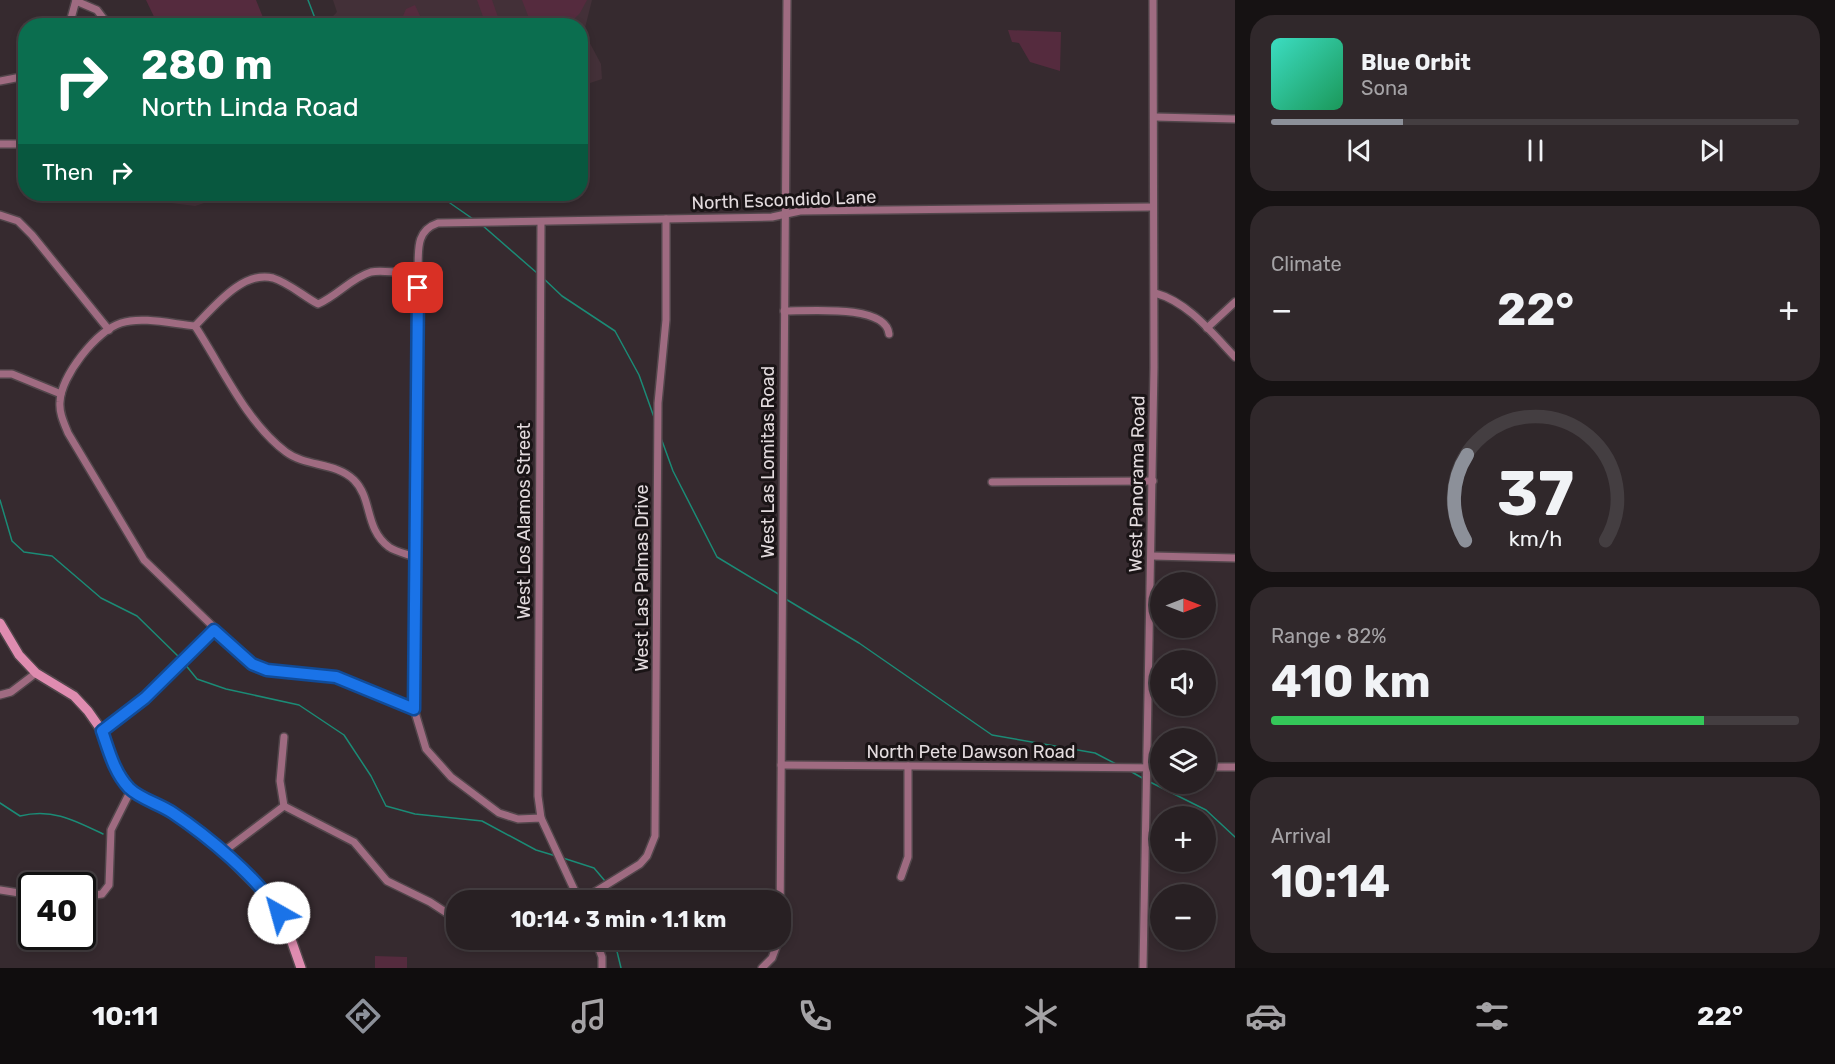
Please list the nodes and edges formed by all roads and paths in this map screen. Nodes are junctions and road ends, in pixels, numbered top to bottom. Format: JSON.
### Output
{"nodes":[{"id":1,"x":76,"y":0,"type":"edge"},
{"id":2,"x":787,"y":0,"type":"edge"},
{"id":3,"x":1153,"y":0,"type":"edge"},
{"id":4,"x":71,"y":18,"type":"edge"},
{"id":5,"x":103,"y":18,"type":"edge"},
{"id":6,"x":18,"y":78,"type":"edge"},
{"id":7,"x":0,"y":81,"type":"edge"},
{"id":8,"x":1155,"y":117,"type":"junction"},
{"id":9,"x":1235,"y":119,"type":"edge"},
{"id":10,"x":0,"y":144,"type":"edge"},
{"id":11,"x":18,"y":144,"type":"edge"},
{"id":12,"x":1153,"y":207,"type":"junction"},
{"id":13,"x":0,"y":214,"type":"edge"},
{"id":14,"x":784,"y":215,"type":"junction"},
{"id":15,"x":666,"y":219,"type":"junction"},
{"id":16,"x":541,"y":224,"type":"junction"},
{"id":17,"x":418,"y":275,"type":"junction"},
{"id":18,"x":1155,"y":293,"type":"junction"},
{"id":19,"x":1235,"y":302,"type":"edge"},
{"id":20,"x":784,"y":311,"type":"junction"},
{"id":21,"x":195,"y":326,"type":"junction"},
{"id":22,"x":1207,"y":328,"type":"junction"},
{"id":23,"x":111,"y":329,"type":"junction"},
{"id":24,"x":889,"y":334,"type":"dead end"},
{"id":25,"x":1235,"y":357,"type":"edge"},
{"id":26,"x":0,"y":374,"type":"edge"},
{"id":27,"x":61,"y":394,"type":"junction"},
{"id":28,"x":1153,"y":481,"type":"junction"},
{"id":29,"x":992,"y":482,"type":"dead end"},
{"id":30,"x":1152,"y":556,"type":"junction"},
{"id":31,"x":415,"y":557,"type":"junction"},
{"id":32,"x":1235,"y":558,"type":"edge"},
{"id":33,"x":0,"y":623,"type":"edge"},
{"id":34,"x":214,"y":630,"type":"junction"},
{"id":35,"x":36,"y":673,"type":"junction"},
{"id":36,"x":0,"y":695,"type":"edge"},
{"id":37,"x":414,"y":709,"type":"junction"},
{"id":38,"x":102,"y":731,"type":"junction"},
{"id":39,"x":284,"y":737,"type":"dead end"},
{"id":40,"x":782,"y":765,"type":"junction"},
{"id":41,"x":908,"y":766,"type":"junction"},
{"id":42,"x":1216,"y":767,"type":"edge"},
{"id":43,"x":1235,"y":767,"type":"edge"},
{"id":44,"x":1146,"y":768,"type":"junction"},
{"id":45,"x":1150,"y":768,"type":"edge"},
{"id":46,"x":131,"y":790,"type":"junction"},
{"id":47,"x":284,"y":806,"type":"junction"},
{"id":48,"x":541,"y":818,"type":"junction"},
{"id":49,"x":223,"y":852,"type":"junction"},
{"id":50,"x":902,"y":877,"type":"dead end"},
{"id":51,"x":0,"y":890,"type":"edge"},
{"id":52,"x":575,"y":890,"type":"edge"},
{"id":53,"x":597,"y":890,"type":"edge"},
{"id":54,"x":780,"y":890,"type":"edge"},
{"id":55,"x":18,"y":893,"type":"edge"},
{"id":56,"x":96,"y":895,"type":"edge"},
{"id":57,"x":446,"y":912,"type":"edge"},
{"id":58,"x":599,"y":950,"type":"edge"},
{"id":59,"x":775,"y":950,"type":"edge"},
{"id":60,"x":301,"y":968,"type":"edge"},
{"id":61,"x":602,"y":968,"type":"edge"},
{"id":62,"x":762,"y":968,"type":"edge"},
{"id":63,"x":1143,"y":968,"type":"edge"}],
"edges":[{"from":1,"to":4,"type":"street"},
{"from":1,"to":5,"type":"street"},
{"from":2,"to":14,"type":"street","name":"West Las Lomitas Road"},
{"from":3,"to":8,"type":"street","name":"West Panorama Road"},
{"from":6,"to":7,"type":"street"},
{"from":8,"to":9,"type":"street"},
{"from":8,"to":12,"type":"street","name":"West Panorama Road"},
{"from":10,"to":11,"type":"street"},
{"from":12,"to":14,"type":"street","name":"North Escondido Lane"},
{"from":12,"to":18,"type":"street","name":"West Panorama Road"},
{"from":13,"to":23,"type":"street"},
{"from":14,"to":15,"type":"street","name":"North Escondido Lane"},
{"from":14,"to":20,"type":"street","name":"West Las Lomitas Road"},
{"from":15,"to":16,"type":"street","name":"North Escondido Lane"},
{"from":15,"to":53,"type":"street","name":"West Las Palmas Drive"},
{"from":16,"to":17,"type":"street","name":"North Escondido Lane"},
{"from":16,"to":48,"type":"street","name":"West Los Alamos Street"},
{"from":17,"to":21,"type":"street"},
{"from":17,"to":31,"type":"street"},
{"from":18,"to":22,"type":"street"},
{"from":18,"to":28,"type":"street","name":"West Panorama Road"},
{"from":19,"to":22,"type":"street"},
{"from":20,"to":24,"type":"street"},
{"from":20,"to":40,"type":"street","name":"West Las Lomitas Road"},
{"from":21,"to":23,"type":"street"},
{"from":21,"to":31,"type":"street"},
{"from":22,"to":25,"type":"street"},
{"from":23,"to":27,"type":"street"},
{"from":26,"to":27,"type":"street"},
{"from":27,"to":34,"type":"street"},
{"from":28,"to":29,"type":"street"},
{"from":28,"to":30,"type":"street","name":"West Panorama Road"},
{"from":30,"to":32,"type":"street"},
{"from":30,"to":44,"type":"street","name":"West Panorama Road"},
{"from":31,"to":37,"type":"street"},
{"from":33,"to":35,"type":"street"},
{"from":34,"to":37,"type":"street"},
{"from":34,"to":38,"type":"street"},
{"from":35,"to":36,"type":"street"},
{"from":35,"to":38,"type":"street"},
{"from":37,"to":48,"type":"street"},
{"from":38,"to":46,"type":"street"},
{"from":39,"to":47,"type":"street"},
{"from":40,"to":41,"type":"street","name":"North Pete Dawson Road"},
{"from":40,"to":54,"type":"street","name":"West Las Lomitas Road"},
{"from":41,"to":44,"type":"street","name":"North Pete Dawson Road"},
{"from":41,"to":50,"type":"street"},
{"from":42,"to":43,"type":"street"},
{"from":44,"to":45,"type":"street","name":"North Pete Dawson Road"},
{"from":44,"to":63,"type":"street","name":"West Panorama Road"},
{"from":46,"to":49,"type":"street"},
{"from":46,"to":56,"type":"street"},
{"from":47,"to":49,"type":"street"},
{"from":47,"to":57,"type":"street"},
{"from":48,"to":52,"type":"street","name":"West Los Alamos Street"},
{"from":49,"to":60,"type":"street"},
{"from":51,"to":55,"type":"street"},
{"from":58,"to":61,"type":"street"},
{"from":59,"to":62,"type":"street"}]}
